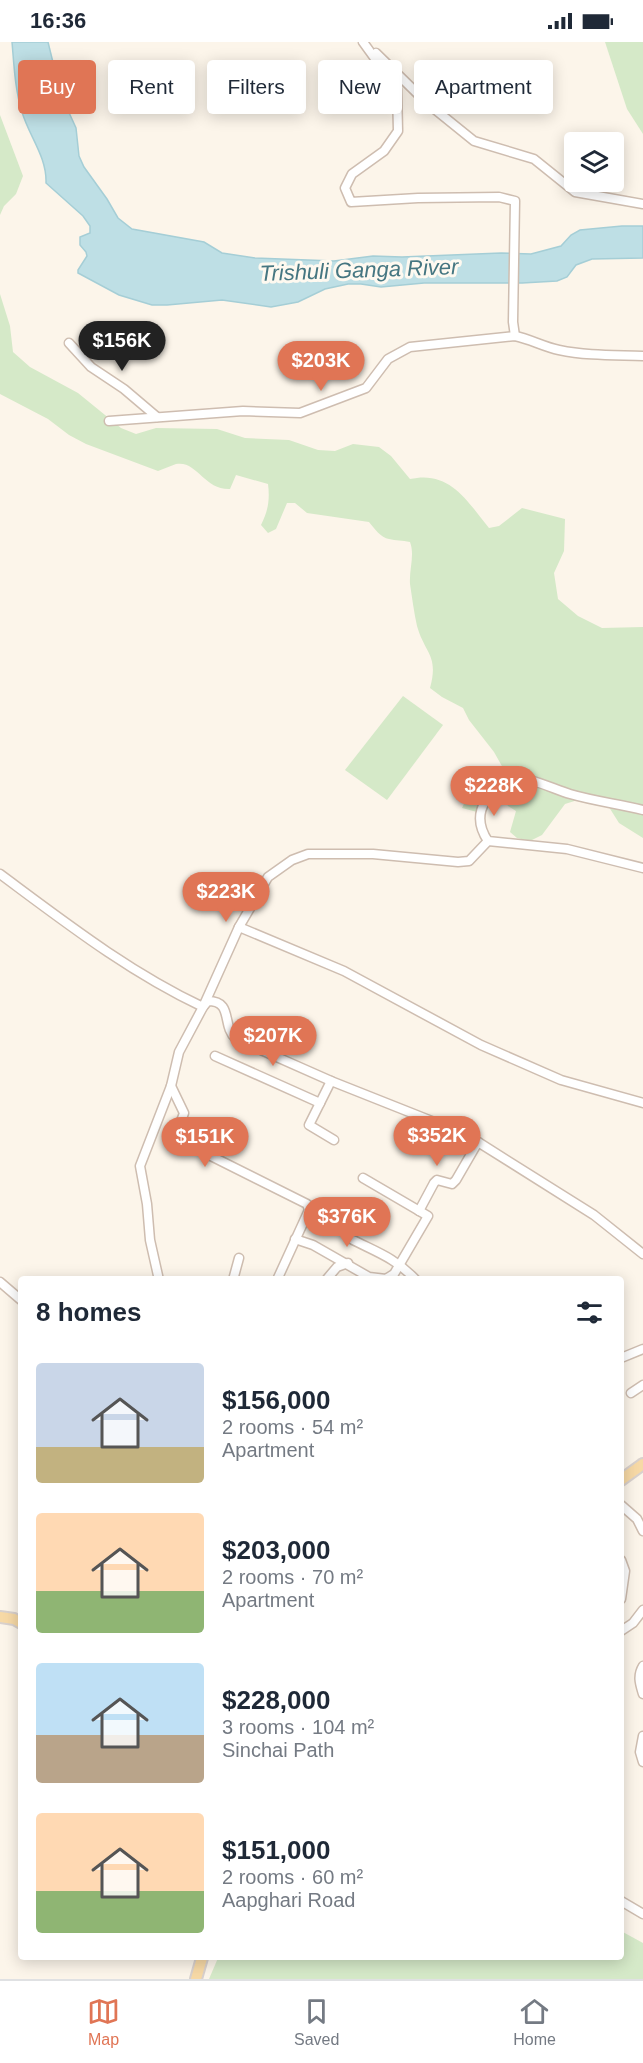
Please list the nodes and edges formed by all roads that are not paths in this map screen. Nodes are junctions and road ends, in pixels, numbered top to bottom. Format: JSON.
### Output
{"nodes":[{"id":1,"x":364,"y":42,"type":"edge"},
{"id":2,"x":643,"y":204,"type":"edge"},
{"id":3,"x":515,"y":336,"type":"junction"},
{"id":4,"x":69,"y":343,"type":"dead end"},
{"id":5,"x":643,"y":356,"type":"edge"},
{"id":6,"x":157,"y":417,"type":"junction"},
{"id":7,"x":109,"y":421,"type":"dead end"},
{"id":8,"x":643,"y":810,"type":"edge"},
{"id":9,"x":488,"y":841,"type":"junction"},
{"id":10,"x":643,"y":868,"type":"edge"},
{"id":11,"x":0,"y":874,"type":"edge"},
{"id":12,"x":239,"y":927,"type":"junction"},
{"id":13,"x":203,"y":1007,"type":"junction"},
{"id":14,"x":215,"y":1056,"type":"dead end"},
{"id":15,"x":331,"y":1081,"type":"junction"},
{"id":16,"x":171,"y":1086,"type":"junction"},
{"id":17,"x":320,"y":1103,"type":"junction"},
{"id":18,"x":643,"y":1103,"type":"edge"},
{"id":19,"x":334,"y":1140,"type":"dead end"},
{"id":20,"x":478,"y":1142,"type":"junction"},
{"id":21,"x":363,"y":1178,"type":"dead end"},
{"id":22,"x":419,"y":1210,"type":"junction"},
{"id":23,"x":295,"y":1239,"type":"junction"},
{"id":24,"x":353,"y":1240,"type":"dead end"},
{"id":25,"x":643,"y":1254,"type":"edge"},
{"id":26,"x":239,"y":1258,"type":"dead end"},
{"id":27,"x":348,"y":1263,"type":"junction"},
{"id":28,"x":401,"y":1264,"type":"junction"},
{"id":29,"x":158,"y":1276,"type":"edge"},
{"id":30,"x":234,"y":1276,"type":"edge"},
{"id":31,"x":279,"y":1276,"type":"edge"},
{"id":32,"x":329,"y":1276,"type":"edge"},
{"id":33,"x":368,"y":1276,"type":"edge"},
{"id":34,"x":391,"y":1276,"type":"edge"},
{"id":35,"x":412,"y":1276,"type":"edge"},
{"id":36,"x":0,"y":1282,"type":"edge"},
{"id":37,"x":18,"y":1297,"type":"edge"},
{"id":38,"x":643,"y":1349,"type":"edge"},
{"id":39,"x":624,"y":1357,"type":"edge"},
{"id":40,"x":643,"y":1384,"type":"edge"},
{"id":41,"x":631,"y":1393,"type":"dead end"},
{"id":42,"x":643,"y":1464,"type":"edge"},
{"id":43,"x":624,"y":1478,"type":"edge"},
{"id":44,"x":624,"y":1508,"type":"edge"},
{"id":45,"x":643,"y":1531,"type":"edge"},
{"id":46,"x":643,"y":1610,"type":"edge"},
{"id":47,"x":0,"y":1612,"type":"edge"},
{"id":48,"x":0,"y":1617,"type":"edge"},
{"id":49,"x":17,"y":1621,"type":"edge"},
{"id":50,"x":624,"y":1629,"type":"edge"},
{"id":51,"x":643,"y":1666,"type":"edge"},
{"id":52,"x":643,"y":1694,"type":"edge"},
{"id":53,"x":643,"y":1736,"type":"edge"},
{"id":54,"x":643,"y":1762,"type":"edge"},
{"id":55,"x":624,"y":1902,"type":"edge"},
{"id":56,"x":643,"y":1914,"type":"edge"},
{"id":57,"x":201,"y":1960,"type":"edge"},
{"id":58,"x":196,"y":1979,"type":"edge"}],
"edges":[{"from":1,"to":2,"type":"street"},
{"from":1,"to":3,"type":"street"},
{"from":3,"to":5,"type":"street"},
{"from":3,"to":6,"type":"street"},
{"from":4,"to":6,"type":"street"},
{"from":6,"to":7,"type":"street"},
{"from":8,"to":9,"type":"street"},
{"from":9,"to":10,"type":"street"},
{"from":9,"to":12,"type":"street"},
{"from":11,"to":13,"type":"street"},
{"from":12,"to":13,"type":"street"},
{"from":12,"to":18,"type":"street"},
{"from":13,"to":15,"type":"street"},
{"from":13,"to":16,"type":"street"},
{"from":14,"to":17,"type":"street"},
{"from":15,"to":17,"type":"street"},
{"from":15,"to":20,"type":"street"},
{"from":16,"to":23,"type":"street"},
{"from":16,"to":29,"type":"street"},
{"from":17,"to":19,"type":"street"},
{"from":20,"to":22,"type":"street"},
{"from":20,"to":25,"type":"street"},
{"from":21,"to":22,"type":"street"},
{"from":22,"to":28,"type":"street"},
{"from":23,"to":27,"type":"street"},
{"from":23,"to":31,"type":"street"},
{"from":24,"to":28,"type":"street"},
{"from":26,"to":30,"type":"street"},
{"from":27,"to":32,"type":"street"},
{"from":27,"to":33,"type":"street"},
{"from":28,"to":34,"type":"street"},
{"from":28,"to":35,"type":"street"},
{"from":36,"to":37,"type":"street"},
{"from":38,"to":39,"type":"street"},
{"from":40,"to":41,"type":"street"},
{"from":42,"to":43,"type":"main road"},
{"from":44,"to":45,"type":"street"},
{"from":46,"to":50,"type":"street"},
{"from":47,"to":49,"type":"street"},
{"from":48,"to":49,"type":"main road"},
{"from":51,"to":52,"type":"street"},
{"from":53,"to":54,"type":"street"},
{"from":55,"to":56,"type":"street"},
{"from":57,"to":58,"type":"main road"}]}
